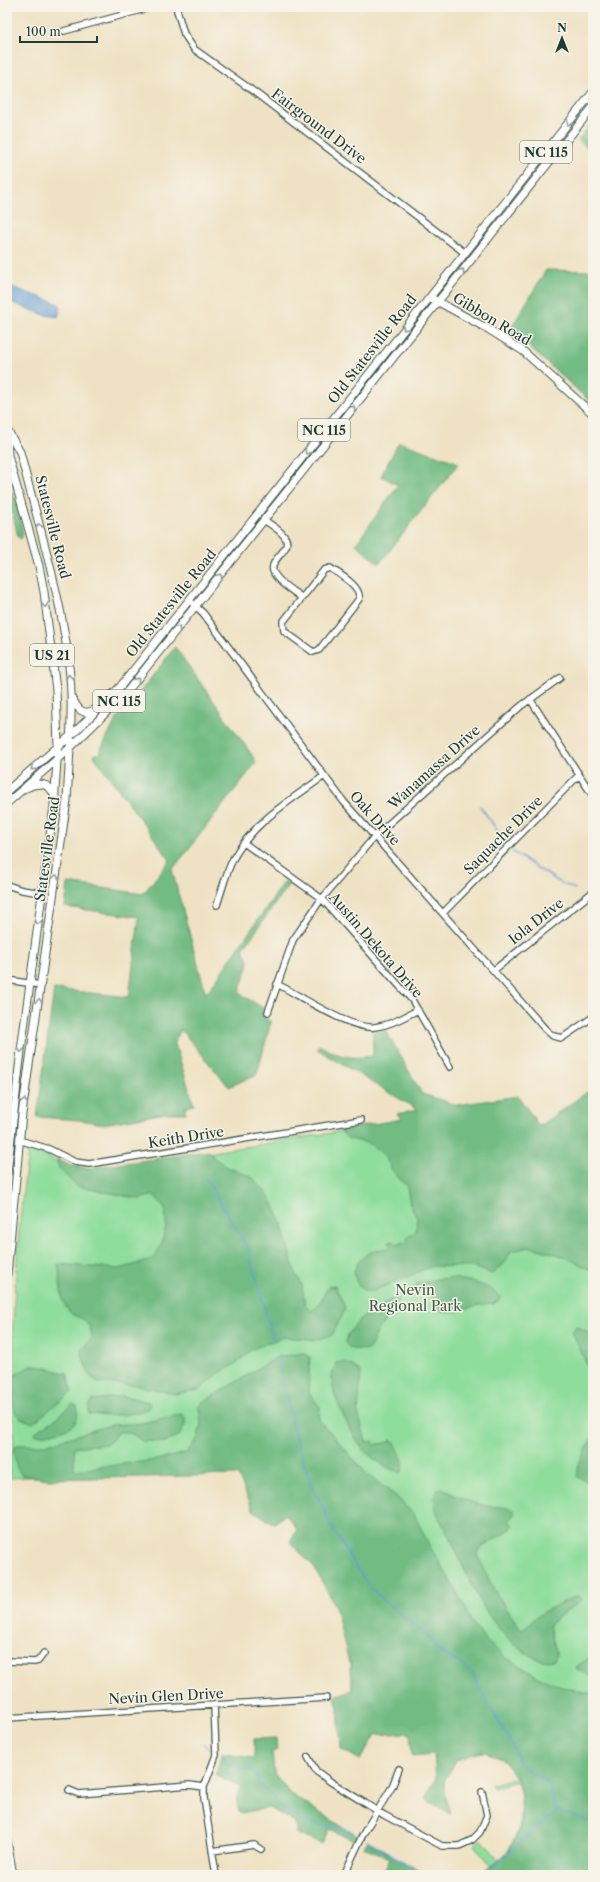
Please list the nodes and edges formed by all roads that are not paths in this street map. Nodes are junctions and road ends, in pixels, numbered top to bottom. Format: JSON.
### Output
{"nodes":[{"id":1,"x":152,"y":7,"type":"edge"},
{"id":2,"x":176,"y":7,"type":"edge"},
{"id":3,"x":64,"y":31,"type":"dead end"},
{"id":4,"x":593,"y":92,"type":"edge"},
{"id":5,"x":593,"y":107,"type":"edge"},
{"id":6,"x":465,"y":253,"type":"junction"},
{"id":7,"x":430,"y":297,"type":"junction"},
{"id":8,"x":437,"y":301,"type":"junction"},
{"id":9,"x":593,"y":414,"type":"edge"},
{"id":10,"x":8,"y":429,"type":"edge"},
{"id":11,"x":264,"y":520,"type":"junction"},
{"id":12,"x":49,"y":564,"type":"junction"},
{"id":13,"x":39,"y":566,"type":"junction"},
{"id":14,"x":301,"y":597,"type":"junction"},
{"id":15,"x":188,"y":600,"type":"junction"},
{"id":16,"x":196,"y":607,"type":"junction"},
{"id":17,"x":560,"y":678,"type":"dead end"},
{"id":18,"x":71,"y":693,"type":"junction"},
{"id":19,"x":530,"y":699,"type":"junction"},
{"id":20,"x":100,"y":707,"type":"junction"},
{"id":21,"x":71,"y":736,"type":"junction"},
{"id":22,"x":58,"y":745,"type":"junction"},
{"id":23,"x":71,"y":747,"type":"junction"},
{"id":24,"x":58,"y":758,"type":"junction"},
{"id":25,"x":579,"y":775,"type":"junction"},
{"id":26,"x":324,"y":776,"type":"junction"},
{"id":27,"x":22,"y":789,"type":"junction"},
{"id":28,"x":7,"y":791,"type":"edge"},
{"id":29,"x":593,"y":796,"type":"edge"},
{"id":30,"x":55,"y":797,"type":"junction"},
{"id":31,"x":7,"y":803,"type":"edge"},
{"id":32,"x":375,"y":836,"type":"junction"},
{"id":33,"x":244,"y":843,"type":"junction"},
{"id":34,"x":7,"y":885,"type":"edge"},
{"id":35,"x":13,"y":888,"type":"junction"},
{"id":36,"x":42,"y":892,"type":"junction"},
{"id":37,"x":593,"y":892,"type":"edge"},
{"id":38,"x":7,"y":893,"type":"edge"},
{"id":39,"x":322,"y":899,"type":"junction"},
{"id":40,"x":217,"y":905,"type":"dead end"},
{"id":41,"x":443,"y":912,"type":"junction"},
{"id":42,"x":494,"y":970,"type":"junction"},
{"id":43,"x":7,"y":980,"type":"edge"},
{"id":44,"x":30,"y":983,"type":"junction"},
{"id":45,"x":277,"y":984,"type":"junction"},
{"id":46,"x":41,"y":985,"type":"junction"},
{"id":47,"x":418,"y":1010,"type":"junction"},
{"id":48,"x":268,"y":1012,"type":"dead end"},
{"id":49,"x":593,"y":1017,"type":"edge"},
{"id":50,"x":450,"y":1067,"type":"dead end"},
{"id":51,"x":361,"y":1120,"type":"dead end"},
{"id":52,"x":19,"y":1140,"type":"junction"},
{"id":53,"x":7,"y":1173,"type":"edge"},
{"id":54,"x":7,"y":1274,"type":"edge"},
{"id":55,"x":44,"y":1653,"type":"dead end"},
{"id":56,"x":7,"y":1661,"type":"edge"},
{"id":57,"x":326,"y":1698,"type":"dead end"},
{"id":58,"x":214,"y":1705,"type":"junction"},
{"id":59,"x":7,"y":1718,"type":"edge"},
{"id":60,"x":308,"y":1757,"type":"dead end"},
{"id":61,"x":398,"y":1770,"type":"dead end"},
{"id":62,"x":204,"y":1787,"type":"junction"},
{"id":63,"x":69,"y":1790,"type":"dead end"},
{"id":64,"x":482,"y":1792,"type":"dead end"},
{"id":65,"x":377,"y":1811,"type":"junction"},
{"id":66,"x":7,"y":1841,"type":"edge"},
{"id":67,"x":261,"y":1849,"type":"dead end"},
{"id":68,"x":212,"y":1851,"type":"junction"},
{"id":69,"x":13,"y":1875,"type":"edge"},
{"id":70,"x":216,"y":1875,"type":"edge"},
{"id":71,"x":344,"y":1875,"type":"edge"}],
"edges":[{"from":1,"to":3,"type":"street"},
{"from":2,"to":6,"type":"street","name":"Fairground Drive"},
{"from":4,"to":6,"type":"main road","name":"Old Statesville Road","number":"NC 115","one_way":true},
{"from":8,"to":5,"type":"main road","name":"Old Statesville Road","number":"NC 115","one_way":true},
{"from":6,"to":7,"type":"main road","name":"Old Statesville Road","number":"NC 115"},
{"from":7,"to":8,"type":"main road","name":"Gibbon Road"},
{"from":7,"to":15,"type":"main road","name":"Old Statesville Road","number":"NC 115","one_way":true},
{"from":8,"to":9,"type":"main road","name":"Gibbon Road"},
{"from":11,"to":8,"type":"main road","name":"Old Statesville Road","number":"NC 115","one_way":true},
{"from":12,"to":10,"type":"main road","name":"Statesville Road","number":"US 21","one_way":true},
{"from":10,"to":13,"type":"main road","name":"Statesville Road","number":"US 21"},
{"from":11,"to":14,"type":"street"},
{"from":16,"to":11,"type":"main road","name":"Old Statesville Road","number":"NC 115","one_way":true},
{"from":12,"to":13,"type":"main road"},
{"from":18,"to":12,"type":"main road","name":"Statesville Road","number":"US 21","one_way":true},
{"from":13,"to":22,"type":"main road","name":"Statesville Road","number":"US 21","one_way":true},
{"from":14,"to":14,"type":"street"},
{"from":15,"to":16,"type":"street","name":"Oak Drive"},
{"from":15,"to":20,"type":"main road","name":"Old Statesville Road","number":"NC 115"},
{"from":23,"to":16,"type":"main road","name":"Old Statesville Road","number":"NC 115","one_way":true},
{"from":16,"to":26,"type":"street","name":"Oak Drive"},
{"from":17,"to":19,"type":"street","name":"Wanamassa Drive"},
{"from":18,"to":20,"type":"main road"},
{"from":18,"to":21,"type":"main road","name":"Statesville Road","number":"US 21"},
{"from":19,"to":25,"type":"street"},
{"from":19,"to":32,"type":"street","name":"Wanamassa Drive"},
{"from":20,"to":21,"type":"main road","name":"Old Statesville Road","number":"NC 115"},
{"from":21,"to":22,"type":"main road","name":"Old Statesville Road","number":"NC 115"},
{"from":21,"to":23,"type":"main road","name":"Statesville Road","number":"US 21"},
{"from":22,"to":24,"type":"main road","name":"Statesville Road"},
{"from":22,"to":28,"type":"main road","name":"Old Statesville Road","one_way":true},
{"from":23,"to":24,"type":"main road","name":"Old Statesville Road"},
{"from":46,"to":23,"type":"main road","name":"Statesville Road","one_way":true},
{"from":24,"to":27,"type":"main road","name":"Old Statesville Road"},
{"from":24,"to":30,"type":"main road","name":"Statesville Road"},
{"from":25,"to":29,"type":"street"},
{"from":25,"to":41,"type":"street","name":"Saquache Drive"},
{"from":26,"to":32,"type":"street","name":"Oak Drive"},
{"from":26,"to":33,"type":"street"},
{"from":27,"to":30,"type":"main road"},
{"from":27,"to":31,"type":"main road","name":"Old Statesville Road"},
{"from":30,"to":36,"type":"main road","name":"Statesville Road"},
{"from":32,"to":39,"type":"street","name":"Wanamassa Drive"},
{"from":32,"to":41,"type":"street","name":"Oak Drive"},
{"from":33,"to":39,"type":"street","name":"Austin Dekota Drive"},
{"from":33,"to":40,"type":"street"},
{"from":34,"to":35,"type":"street"},
{"from":35,"to":36,"type":"street"},
{"from":35,"to":38,"type":"street"},
{"from":36,"to":44,"type":"main road","name":"Statesville Road","one_way":true},
{"from":37,"to":42,"type":"street","name":"Iola Drive"},
{"from":39,"to":45,"type":"street","name":"Wanamassa Drive"},
{"from":39,"to":47,"type":"street","name":"Austin Dekota Drive"},
{"from":41,"to":42,"type":"street","name":"Oak Drive"},
{"from":42,"to":49,"type":"street","name":"Oak Drive"},
{"from":43,"to":44,"type":"street"},
{"from":44,"to":46,"type":"street"},
{"from":44,"to":53,"type":"main road","name":"Statesville Road","one_way":true},
{"from":45,"to":47,"type":"street"},
{"from":45,"to":48,"type":"street","name":"Wanamassa Drive"},
{"from":52,"to":46,"type":"main road","name":"Statesville Road","one_way":true},
{"from":47,"to":50,"type":"street","name":"Austin Dekota Drive"},
{"from":51,"to":52,"type":"street","name":"Keith Drive"},
{"from":52,"to":54,"type":"main road","name":"Statesville Road"},
{"from":55,"to":56,"type":"street"},
{"from":57,"to":58,"type":"street","name":"Nevin Glen Drive"},
{"from":58,"to":59,"type":"street","name":"Nevin Glen Drive"},
{"from":58,"to":62,"type":"street"},
{"from":60,"to":65,"type":"street"},
{"from":61,"to":65,"type":"street"},
{"from":62,"to":63,"type":"street"},
{"from":62,"to":68,"type":"street"},
{"from":64,"to":65,"type":"street"},
{"from":65,"to":71,"type":"street"},
{"from":66,"to":69,"type":"main road"},
{"from":67,"to":68,"type":"street"},
{"from":68,"to":70,"type":"street"}]}
